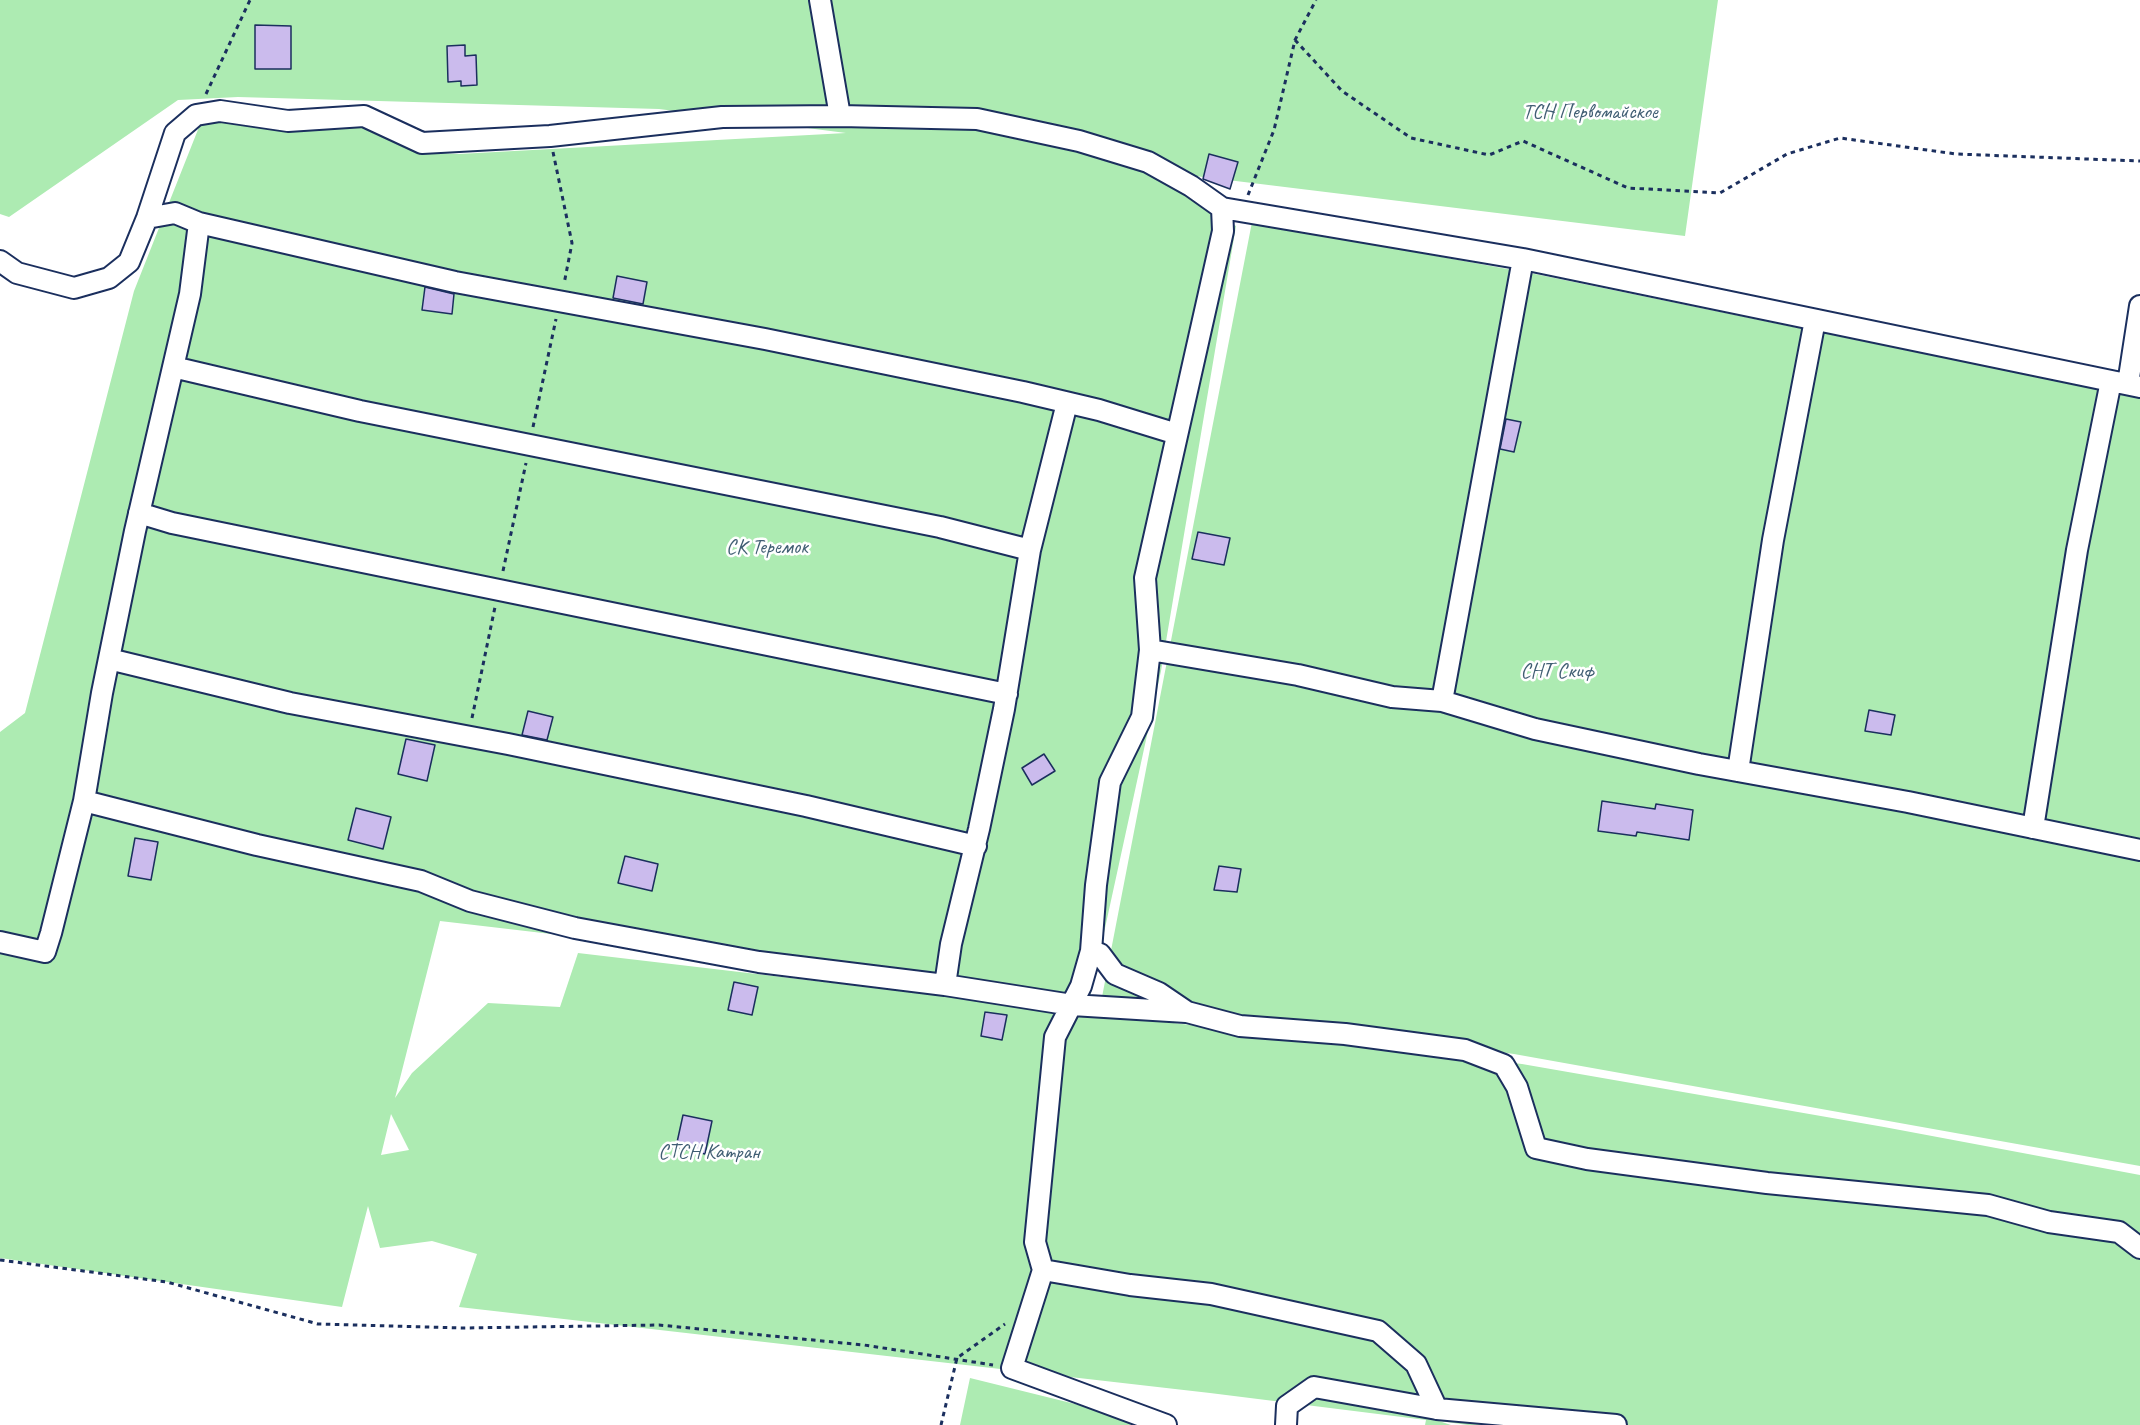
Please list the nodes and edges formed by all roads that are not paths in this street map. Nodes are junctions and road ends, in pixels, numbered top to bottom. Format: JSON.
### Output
{"nodes":[{"id":1,"x":820,"y":0,"type":"edge"},
{"id":2,"x":840,"y":116,"type":"junction"},
{"id":3,"x":1232,"y":210,"type":"junction"},
{"id":4,"x":147,"y":218,"type":"junction"},
{"id":5,"x":199,"y":222,"type":"junction"},
{"id":6,"x":1523,"y":259,"type":"junction"},
{"id":7,"x":0,"y":261,"type":"edge"},
{"id":8,"x":2140,"y":306,"type":"edge"},
{"id":9,"x":1815,"y":320,"type":"junction"},
{"id":10,"x":173,"y":367,"type":"junction"},
{"id":11,"x":2126,"y":384,"type":"edge"},
{"id":12,"x":1067,"y":403,"type":"junction"},
{"id":13,"x":1178,"y":434,"type":"junction"},
{"id":14,"x":139,"y":513,"type":"junction"},
{"id":15,"x":1030,"y":550,"type":"junction"},
{"id":16,"x":1150,"y":650,"type":"junction"},
{"id":17,"x":108,"y":659,"type":"junction"},
{"id":18,"x":1007,"y":694,"type":"junction"},
{"id":19,"x":1442,"y":701,"type":"junction"},
{"id":20,"x":1738,"y":771,"type":"junction"},
{"id":21,"x":84,"y":801,"type":"junction"},
{"id":22,"x":2033,"y":828,"type":"junction"},
{"id":23,"x":976,"y":846,"type":"junction"},
{"id":24,"x":2140,"y":850,"type":"edge"},
{"id":25,"x":0,"y":942,"type":"edge"},
{"id":26,"x":1091,"y":951,"type":"junction"},
{"id":27,"x":945,"y":985,"type":"junction"},
{"id":28,"x":1072,"y":1005,"type":"junction"},
{"id":29,"x":1187,"y":1012,"type":"junction"},
{"id":30,"x":2140,"y":1248,"type":"edge"},
{"id":31,"x":1043,"y":1270,"type":"junction"},
{"id":32,"x":1437,"y":1409,"type":"junction"},
{"id":33,"x":1166,"y":1425,"type":"edge"},
{"id":34,"x":1286,"y":1425,"type":"edge"},
{"id":35,"x":1616,"y":1425,"type":"edge"}],
"edges":[{"from":1,"to":2,"type":"street"},
{"from":2,"to":3,"type":"street"},
{"from":2,"to":4,"type":"street"},
{"from":3,"to":6,"type":"street"},
{"from":3,"to":13,"type":"street"},
{"from":4,"to":5,"type":"street"},
{"from":4,"to":7,"type":"street"},
{"from":5,"to":10,"type":"street"},
{"from":5,"to":12,"type":"street"},
{"from":6,"to":9,"type":"street"},
{"from":6,"to":19,"type":"street"},
{"from":8,"to":11,"type":"street"},
{"from":9,"to":11,"type":"street"},
{"from":9,"to":20,"type":"street"},
{"from":10,"to":14,"type":"street"},
{"from":10,"to":15,"type":"street"},
{"from":11,"to":22,"type":"street"},
{"from":12,"to":13,"type":"street"},
{"from":12,"to":15,"type":"street"},
{"from":13,"to":16,"type":"street"},
{"from":14,"to":17,"type":"street"},
{"from":14,"to":18,"type":"street"},
{"from":15,"to":18,"type":"street"},
{"from":16,"to":19,"type":"street"},
{"from":16,"to":26,"type":"street"},
{"from":17,"to":21,"type":"street"},
{"from":17,"to":23,"type":"street"},
{"from":18,"to":23,"type":"street"},
{"from":19,"to":20,"type":"street"},
{"from":20,"to":22,"type":"street"},
{"from":21,"to":25,"type":"street"},
{"from":21,"to":27,"type":"street"},
{"from":22,"to":24,"type":"street"},
{"from":23,"to":27,"type":"street"},
{"from":26,"to":28,"type":"street"},
{"from":26,"to":29,"type":"street"},
{"from":27,"to":28,"type":"street"},
{"from":28,"to":29,"type":"street"},
{"from":28,"to":31,"type":"street"},
{"from":29,"to":30,"type":"street"},
{"from":31,"to":32,"type":"street"},
{"from":31,"to":33,"type":"street"},
{"from":32,"to":34,"type":"street"},
{"from":32,"to":35,"type":"street"}]}
